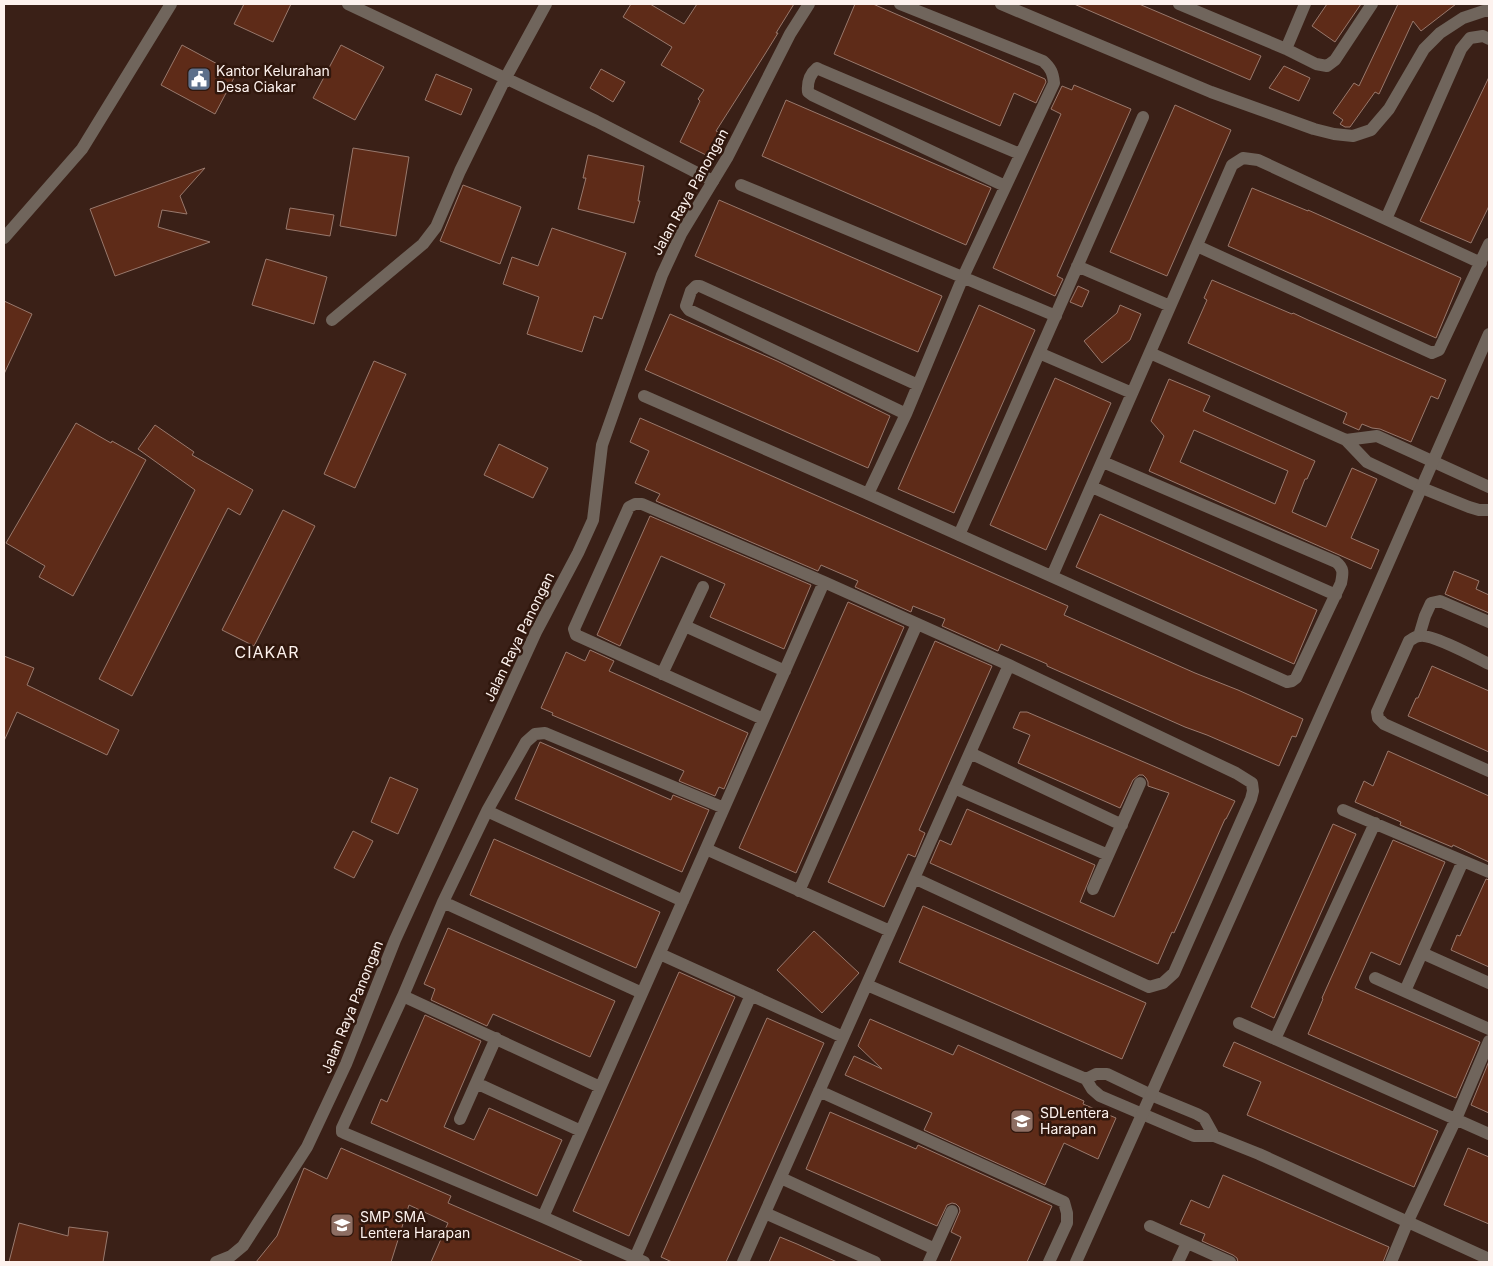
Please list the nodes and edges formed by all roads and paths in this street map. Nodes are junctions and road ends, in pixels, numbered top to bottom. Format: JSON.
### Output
{"nodes":[{"id":1,"x":171,"y":4,"type":"edge"},
{"id":2,"x":348,"y":4,"type":"edge"},
{"id":3,"x":546,"y":4,"type":"edge"},
{"id":4,"x":809,"y":4,"type":"edge"},
{"id":5,"x":900,"y":4,"type":"edge"},
{"id":6,"x":1001,"y":4,"type":"edge"},
{"id":7,"x":1178,"y":4,"type":"edge"},
{"id":8,"x":1305,"y":4,"type":"edge"},
{"id":9,"x":1372,"y":4,"type":"edge"},
{"id":10,"x":1489,"y":11,"type":"edge"},
{"id":11,"x":1489,"y":39,"type":"edge"},
{"id":12,"x":1286,"y":49,"type":"junction"},
{"id":13,"x":505,"y":79,"type":"junction"},
{"id":14,"x":1143,"y":117,"type":"dead end"},
{"id":15,"x":1020,"y":154,"type":"junction"},
{"id":16,"x":713,"y":181,"type":"junction"},
{"id":17,"x":741,"y":185,"type":"dead end"},
{"id":18,"x":1005,"y":186,"type":"junction"},
{"id":19,"x":1386,"y":219,"type":"junction"},
{"id":20,"x":4,"y":238,"type":"edge"},
{"id":21,"x":1489,"y":244,"type":"edge"},
{"id":22,"x":1197,"y":246,"type":"junction"},
{"id":23,"x":1481,"y":262,"type":"junction"},
{"id":24,"x":1077,"y":266,"type":"junction"},
{"id":25,"x":963,"y":277,"type":"junction"},
{"id":26,"x":1170,"y":306,"type":"junction"},
{"id":27,"x":1056,"y":316,"type":"junction"},
{"id":28,"x":332,"y":320,"type":"dead end"},
{"id":29,"x":1489,"y":334,"type":"edge"},
{"id":30,"x":1039,"y":353,"type":"junction"},
{"id":31,"x":1150,"y":353,"type":"junction"},
{"id":32,"x":918,"y":385,"type":"junction"},
{"id":33,"x":1132,"y":393,"type":"junction"},
{"id":34,"x":644,"y":396,"type":"dead end"},
{"id":35,"x":906,"y":414,"type":"junction"},
{"id":36,"x":1346,"y":440,"type":"junction"},
{"id":37,"x":1103,"y":462,"type":"junction"},
{"id":38,"x":1433,"y":463,"type":"junction"},
{"id":39,"x":1485,"y":485,"type":"edge"},
{"id":40,"x":1092,"y":487,"type":"junction"},
{"id":41,"x":1422,"y":488,"type":"junction"},
{"id":42,"x":868,"y":494,"type":"junction"},
{"id":43,"x":1489,"y":510,"type":"edge"},
{"id":44,"x":959,"y":535,"type":"junction"},
{"id":45,"x":1052,"y":576,"type":"junction"},
{"id":46,"x":824,"y":582,"type":"junction"},
{"id":47,"x":703,"y":587,"type":"dead end"},
{"id":48,"x":1336,"y":595,"type":"junction"},
{"id":49,"x":1489,"y":622,"type":"edge"},
{"id":50,"x":917,"y":624,"type":"junction"},
{"id":51,"x":685,"y":626,"type":"junction"},
{"id":52,"x":1419,"y":636,"type":"junction"},
{"id":53,"x":1489,"y":664,"type":"edge"},
{"id":54,"x":1009,"y":665,"type":"junction"},
{"id":55,"x":785,"y":671,"type":"junction"},
{"id":56,"x":662,"y":674,"type":"junction"},
{"id":57,"x":763,"y":719,"type":"junction"},
{"id":58,"x":970,"y":753,"type":"junction"},
{"id":59,"x":1489,"y":771,"type":"edge"},
{"id":60,"x":1140,"y":783,"type":"dead end"},
{"id":61,"x":954,"y":788,"type":"junction"},
{"id":62,"x":724,"y":808,"type":"junction"},
{"id":63,"x":1343,"y":810,"type":"dead end"},
{"id":64,"x":487,"y":811,"type":"junction"},
{"id":65,"x":1375,"y":823,"type":"junction"},
{"id":66,"x":1122,"y":825,"type":"junction"},
{"id":67,"x":706,"y":849,"type":"junction"},
{"id":68,"x":1108,"y":855,"type":"junction"},
{"id":69,"x":1463,"y":860,"type":"junction"},
{"id":70,"x":1489,"y":872,"type":"edge"},
{"id":71,"x":914,"y":878,"type":"junction"},
{"id":72,"x":1093,"y":889,"type":"dead end"},
{"id":73,"x":799,"y":891,"type":"junction"},
{"id":74,"x":682,"y":901,"type":"junction"},
{"id":75,"x":443,"y":902,"type":"junction"},
{"id":76,"x":890,"y":931,"type":"junction"},
{"id":77,"x":1422,"y":953,"type":"junction"},
{"id":78,"x":660,"y":954,"type":"junction"},
{"id":79,"x":1374,"y":978,"type":"dead end"},
{"id":80,"x":1489,"y":983,"type":"edge"},
{"id":81,"x":867,"y":985,"type":"junction"},
{"id":82,"x":1405,"y":991,"type":"junction"},
{"id":83,"x":642,"y":993,"type":"junction"},
{"id":84,"x":751,"y":995,"type":"junction"},
{"id":85,"x":403,"y":996,"type":"junction"},
{"id":86,"x":1239,"y":1023,"type":"dead end"},
{"id":87,"x":1489,"y":1029,"type":"edge"},
{"id":88,"x":843,"y":1037,"type":"junction"},
{"id":89,"x":496,"y":1038,"type":"junction"},
{"id":90,"x":1275,"y":1039,"type":"junction"},
{"id":91,"x":1489,"y":1041,"type":"edge"},
{"id":92,"x":1086,"y":1079,"type":"junction"},
{"id":93,"x":476,"y":1083,"type":"junction"},
{"id":94,"x":600,"y":1087,"type":"junction"},
{"id":95,"x":819,"y":1091,"type":"junction"},
{"id":96,"x":1151,"y":1095,"type":"junction"},
{"id":97,"x":1142,"y":1114,"type":"junction"},
{"id":98,"x":460,"y":1119,"type":"dead end"},
{"id":99,"x":1456,"y":1119,"type":"junction"},
{"id":100,"x":581,"y":1131,"type":"junction"},
{"id":101,"x":1489,"y":1134,"type":"edge"},
{"id":102,"x":1214,"y":1136,"type":"junction"},
{"id":103,"x":780,"y":1178,"type":"junction"},
{"id":104,"x":952,"y":1211,"type":"dead end"},
{"id":105,"x":765,"y":1213,"type":"junction"},
{"id":106,"x":542,"y":1217,"type":"junction"},
{"id":107,"x":1408,"y":1220,"type":"junction"},
{"id":108,"x":1150,"y":1226,"type":"dead end"},
{"id":109,"x":1187,"y":1243,"type":"junction"},
{"id":110,"x":935,"y":1249,"type":"junction"},
{"id":111,"x":1489,"y":1259,"type":"edge"},
{"id":112,"x":639,"y":1260,"type":"edge"},
{"id":113,"x":216,"y":1262,"type":"edge"},
{"id":114,"x":743,"y":1262,"type":"edge"},
{"id":115,"x":875,"y":1262,"type":"edge"},
{"id":116,"x":929,"y":1262,"type":"edge"},
{"id":117,"x":1049,"y":1262,"type":"edge"},
{"id":118,"x":1076,"y":1262,"type":"edge"},
{"id":119,"x":1178,"y":1262,"type":"edge"},
{"id":120,"x":1230,"y":1262,"type":"edge"},
{"id":121,"x":1391,"y":1262,"type":"edge"}],
"edges":[{"from":1,"to":20,"type":"street"},
{"from":2,"to":13,"type":"street"},
{"from":3,"to":13,"type":"street"},
{"from":4,"to":16,"type":"street","name":"Jalan Raya Panongan"},
{"from":5,"to":15,"type":"street"},
{"from":6,"to":10,"type":"street"},
{"from":7,"to":12,"type":"street"},
{"from":8,"to":12,"type":"street"},
{"from":9,"to":12,"type":"street"},
{"from":11,"to":19,"type":"street"},
{"from":13,"to":16,"type":"street"},
{"from":13,"to":28,"type":"street"},
{"from":14,"to":24,"type":"street"},
{"from":15,"to":18,"type":"street"},
{"from":15,"to":18,"type":"street"},
{"from":16,"to":113,"type":"street","name":"Jalan Raya Panongan"},
{"from":17,"to":25,"type":"street"},
{"from":18,"to":25,"type":"street"},
{"from":19,"to":22,"type":"street"},
{"from":19,"to":23,"type":"street"},
{"from":21,"to":23,"type":"street"},
{"from":22,"to":23,"type":"street"},
{"from":22,"to":26,"type":"street"},
{"from":24,"to":26,"type":"street"},
{"from":24,"to":27,"type":"street"},
{"from":25,"to":27,"type":"street"},
{"from":25,"to":32,"type":"street"},
{"from":26,"to":31,"type":"street"},
{"from":27,"to":30,"type":"street"},
{"from":29,"to":38,"type":"street"},
{"from":30,"to":33,"type":"street"},
{"from":30,"to":44,"type":"street"},
{"from":31,"to":33,"type":"street"},
{"from":31,"to":36,"type":"street"},
{"from":32,"to":35,"type":"street"},
{"from":32,"to":35,"type":"street"},
{"from":33,"to":37,"type":"street"},
{"from":34,"to":42,"type":"street"},
{"from":35,"to":42,"type":"street"},
{"from":36,"to":38,"type":"street"},
{"from":36,"to":41,"type":"street"},
{"from":37,"to":40,"type":"street"},
{"from":37,"to":48,"type":"street"},
{"from":38,"to":39,"type":"street"},
{"from":38,"to":41,"type":"street"},
{"from":40,"to":45,"type":"street"},
{"from":40,"to":48,"type":"street"},
{"from":41,"to":43,"type":"street"},
{"from":41,"to":96,"type":"street"},
{"from":42,"to":44,"type":"street"},
{"from":44,"to":45,"type":"street"},
{"from":45,"to":48,"type":"street"},
{"from":46,"to":50,"type":"street"},
{"from":46,"to":55,"type":"street"},
{"from":46,"to":56,"type":"street"},
{"from":47,"to":51,"type":"street"},
{"from":49,"to":52,"type":"street"},
{"from":50,"to":54,"type":"street"},
{"from":50,"to":73,"type":"street"},
{"from":51,"to":55,"type":"street"},
{"from":51,"to":56,"type":"street"},
{"from":52,"to":53,"type":"street"},
{"from":52,"to":59,"type":"street"},
{"from":54,"to":58,"type":"street"},
{"from":54,"to":71,"type":"street"},
{"from":55,"to":57,"type":"street"},
{"from":56,"to":57,"type":"street"},
{"from":57,"to":62,"type":"street"},
{"from":58,"to":61,"type":"street"},
{"from":58,"to":66,"type":"street"},
{"from":60,"to":66,"type":"street"},
{"from":61,"to":68,"type":"street"},
{"from":61,"to":71,"type":"street"},
{"from":62,"to":64,"type":"street"},
{"from":62,"to":67,"type":"street"},
{"from":63,"to":65,"type":"street"},
{"from":64,"to":74,"type":"street"},
{"from":64,"to":75,"type":"street"},
{"from":65,"to":69,"type":"street"},
{"from":65,"to":90,"type":"street"},
{"from":66,"to":68,"type":"street"},
{"from":67,"to":73,"type":"street"},
{"from":67,"to":74,"type":"street"},
{"from":68,"to":72,"type":"street"},
{"from":69,"to":70,"type":"street"},
{"from":69,"to":77,"type":"street"},
{"from":71,"to":76,"type":"street"},
{"from":73,"to":76,"type":"street"},
{"from":74,"to":78,"type":"street"},
{"from":75,"to":83,"type":"street"},
{"from":75,"to":85,"type":"street"},
{"from":76,"to":81,"type":"street"},
{"from":77,"to":80,"type":"street"},
{"from":77,"to":82,"type":"street"},
{"from":78,"to":83,"type":"street"},
{"from":78,"to":84,"type":"street"},
{"from":79,"to":82,"type":"street"},
{"from":81,"to":88,"type":"street"},
{"from":81,"to":92,"type":"street"},
{"from":82,"to":87,"type":"street"},
{"from":83,"to":94,"type":"street"},
{"from":84,"to":88,"type":"street"},
{"from":84,"to":112,"type":"street"},
{"from":85,"to":89,"type":"street"},
{"from":85,"to":106,"type":"street"},
{"from":86,"to":90,"type":"street"},
{"from":88,"to":95,"type":"street"},
{"from":89,"to":93,"type":"street"},
{"from":89,"to":94,"type":"street"},
{"from":90,"to":99,"type":"street"},
{"from":91,"to":99,"type":"street"},
{"from":92,"to":96,"type":"street"},
{"from":92,"to":97,"type":"street"},
{"from":93,"to":98,"type":"street"},
{"from":93,"to":100,"type":"street"},
{"from":94,"to":100,"type":"street"},
{"from":95,"to":103,"type":"street"},
{"from":95,"to":117,"type":"street"},
{"from":96,"to":97,"type":"street"},
{"from":96,"to":102,"type":"street"},
{"from":97,"to":102,"type":"street"},
{"from":97,"to":118,"type":"street"},
{"from":99,"to":101,"type":"street"},
{"from":99,"to":107,"type":"street"},
{"from":100,"to":106,"type":"street"},
{"from":102,"to":107,"type":"street"},
{"from":103,"to":105,"type":"street"},
{"from":103,"to":110,"type":"street"},
{"from":104,"to":110,"type":"street"},
{"from":105,"to":114,"type":"street"},
{"from":105,"to":115,"type":"street"},
{"from":106,"to":112,"type":"street"},
{"from":107,"to":111,"type":"street"},
{"from":107,"to":121,"type":"street"},
{"from":108,"to":109,"type":"street"},
{"from":109,"to":119,"type":"street"},
{"from":109,"to":120,"type":"street"},
{"from":110,"to":116,"type":"street"}]}
